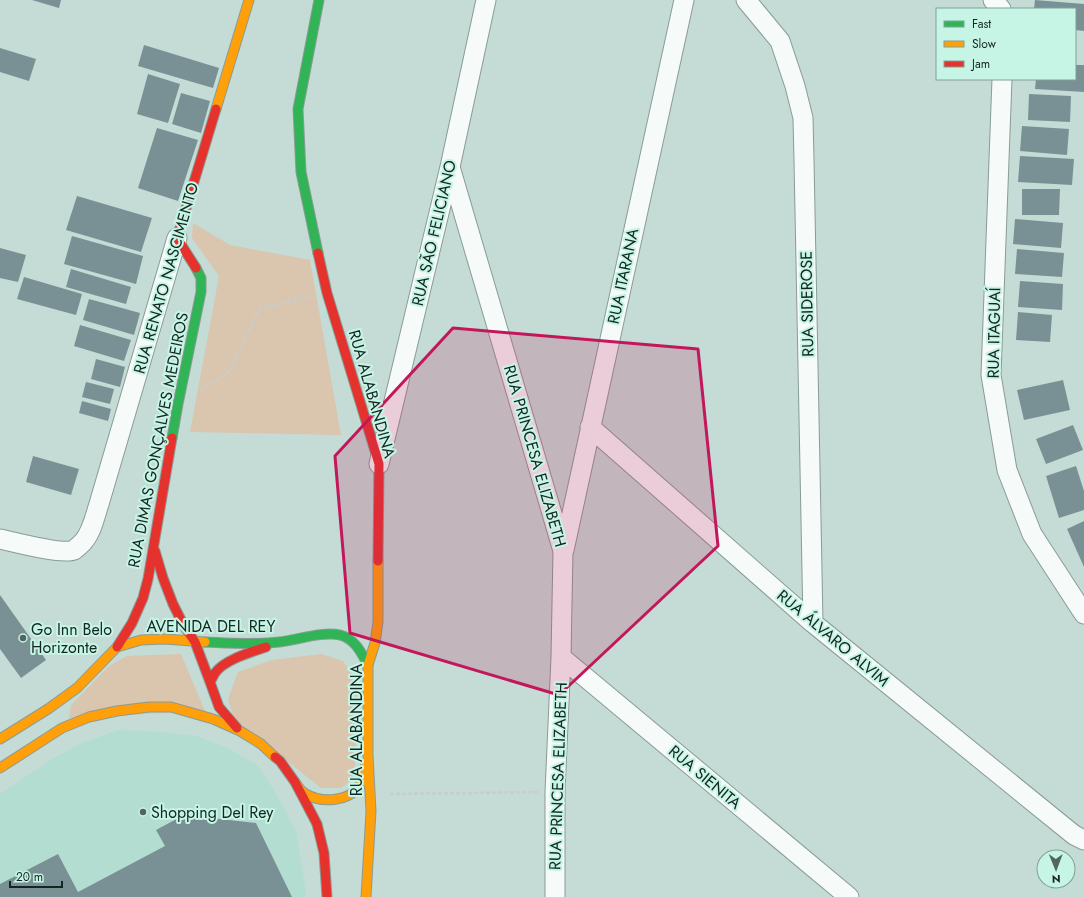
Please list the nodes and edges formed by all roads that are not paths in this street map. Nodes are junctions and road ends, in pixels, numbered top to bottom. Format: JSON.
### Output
{"nodes":[{"id":1,"x":249,"y":0,"type":"edge"},
{"id":2,"x":319,"y":0,"type":"edge"},
{"id":3,"x":486,"y":0,"type":"edge"},
{"id":4,"x":684,"y":0,"type":"edge"},
{"id":5,"x":746,"y":0,"type":"edge"},
{"id":6,"x":993,"y":0,"type":"edge"},
{"id":7,"x":1000,"y":8,"type":"edge"},
{"id":8,"x":1002,"y":80,"type":"edge"},
{"id":9,"x":450,"y":167,"type":"junction"},
{"id":10,"x":177,"y":238,"type":"junction"},
{"id":11,"x":590,"y":427,"type":"junction"},
{"id":12,"x":378,"y":464,"type":"junction"},
{"id":13,"x":0,"y":539,"type":"edge"},
{"id":14,"x":153,"y":546,"type":"junction"},
{"id":15,"x":563,"y":551,"type":"junction"},
{"id":16,"x":1084,"y":614,"type":"edge"},
{"id":17,"x":813,"y":623,"type":"junction"},
{"id":18,"x":195,"y":642,"type":"junction"},
{"id":19,"x":278,"y":642,"type":"junction"},
{"id":20,"x":117,"y":647,"type":"junction"},
{"id":21,"x":561,"y":657,"type":"junction"},
{"id":22,"x":368,"y":664,"type":"junction"},
{"id":23,"x":210,"y":682,"type":"junction"},
{"id":24,"x":240,"y":731,"type":"junction"},
{"id":25,"x":0,"y":739,"type":"edge"},
{"id":26,"x":368,"y":755,"type":"junction"},
{"id":27,"x":0,"y":768,"type":"edge"},
{"id":28,"x":295,"y":782,"type":"junction"},
{"id":29,"x":1084,"y":840,"type":"edge"},
{"id":30,"x":556,"y":896,"type":"edge"},
{"id":31,"x":327,"y":897,"type":"edge"},
{"id":32,"x":366,"y":897,"type":"edge"},
{"id":33,"x":849,"y":897,"type":"edge"}],
"edges":[{"from":1,"to":10,"type":"street","name":"RUA RENATO NASCIMENTO"},
{"from":2,"to":12,"type":"street","name":"RUA ALABANDINA"},
{"from":3,"to":9,"type":"street","name":"RUA SÃO FELICIANO"},
{"from":4,"to":11,"type":"street","name":"RUA ITARANA"},
{"from":5,"to":17,"type":"street","name":"RUA SIDEROSE"},
{"from":6,"to":7,"type":"street"},
{"from":8,"to":16,"type":"street","name":"RUA ITAGUAÍ"},
{"from":9,"to":12,"type":"street","name":"RUA SÃO FELICIANO"},
{"from":9,"to":15,"type":"street","name":"RUA PRINCESA ELIZABETH"},
{"from":10,"to":13,"type":"street","name":"RUA RENATO NASCIMENTO"},
{"from":10,"to":14,"type":"street","name":"RUA DIMAS GONÇALVES MEDEIROS"},
{"from":11,"to":15,"type":"street","name":"RUA ITARANA"},
{"from":11,"to":17,"type":"street","name":"RUA ÁLVARO ALVIM"},
{"from":12,"to":22,"type":"street","name":"RUA ALABANDINA"},
{"from":14,"to":18,"type":"street"},
{"from":14,"to":20,"type":"street","name":"RUA DIMAS GONÇALVES MEDEIROS"},
{"from":15,"to":21,"type":"street","name":"RUA PRINCESA ELIZABETH"},
{"from":17,"to":29,"type":"street","name":"RUA ÁLVARO ALVIM"},
{"from":18,"to":19,"type":"street","name":"AVENIDA DEL REY"},
{"from":18,"to":20,"type":"street","name":"AVENIDA DEL REY"},
{"from":18,"to":23,"type":"street"},
{"from":19,"to":22,"type":"street","name":"AVENIDA DEL REY"},
{"from":19,"to":23,"type":"street"},
{"from":20,"to":25,"type":"street"},
{"from":21,"to":30,"type":"street","name":"RUA PRINCESA ELIZABETH"},
{"from":21,"to":33,"type":"street","name":"RUA SIENITA"},
{"from":22,"to":26,"type":"street","name":"RUA ALABANDINA"},
{"from":23,"to":24,"type":"street"},
{"from":24,"to":27,"type":"street"},
{"from":24,"to":28,"type":"street"},
{"from":26,"to":28,"type":"street"},
{"from":26,"to":32,"type":"street","name":"RUA ALABANDINA"},
{"from":28,"to":31,"type":"street"}]}
